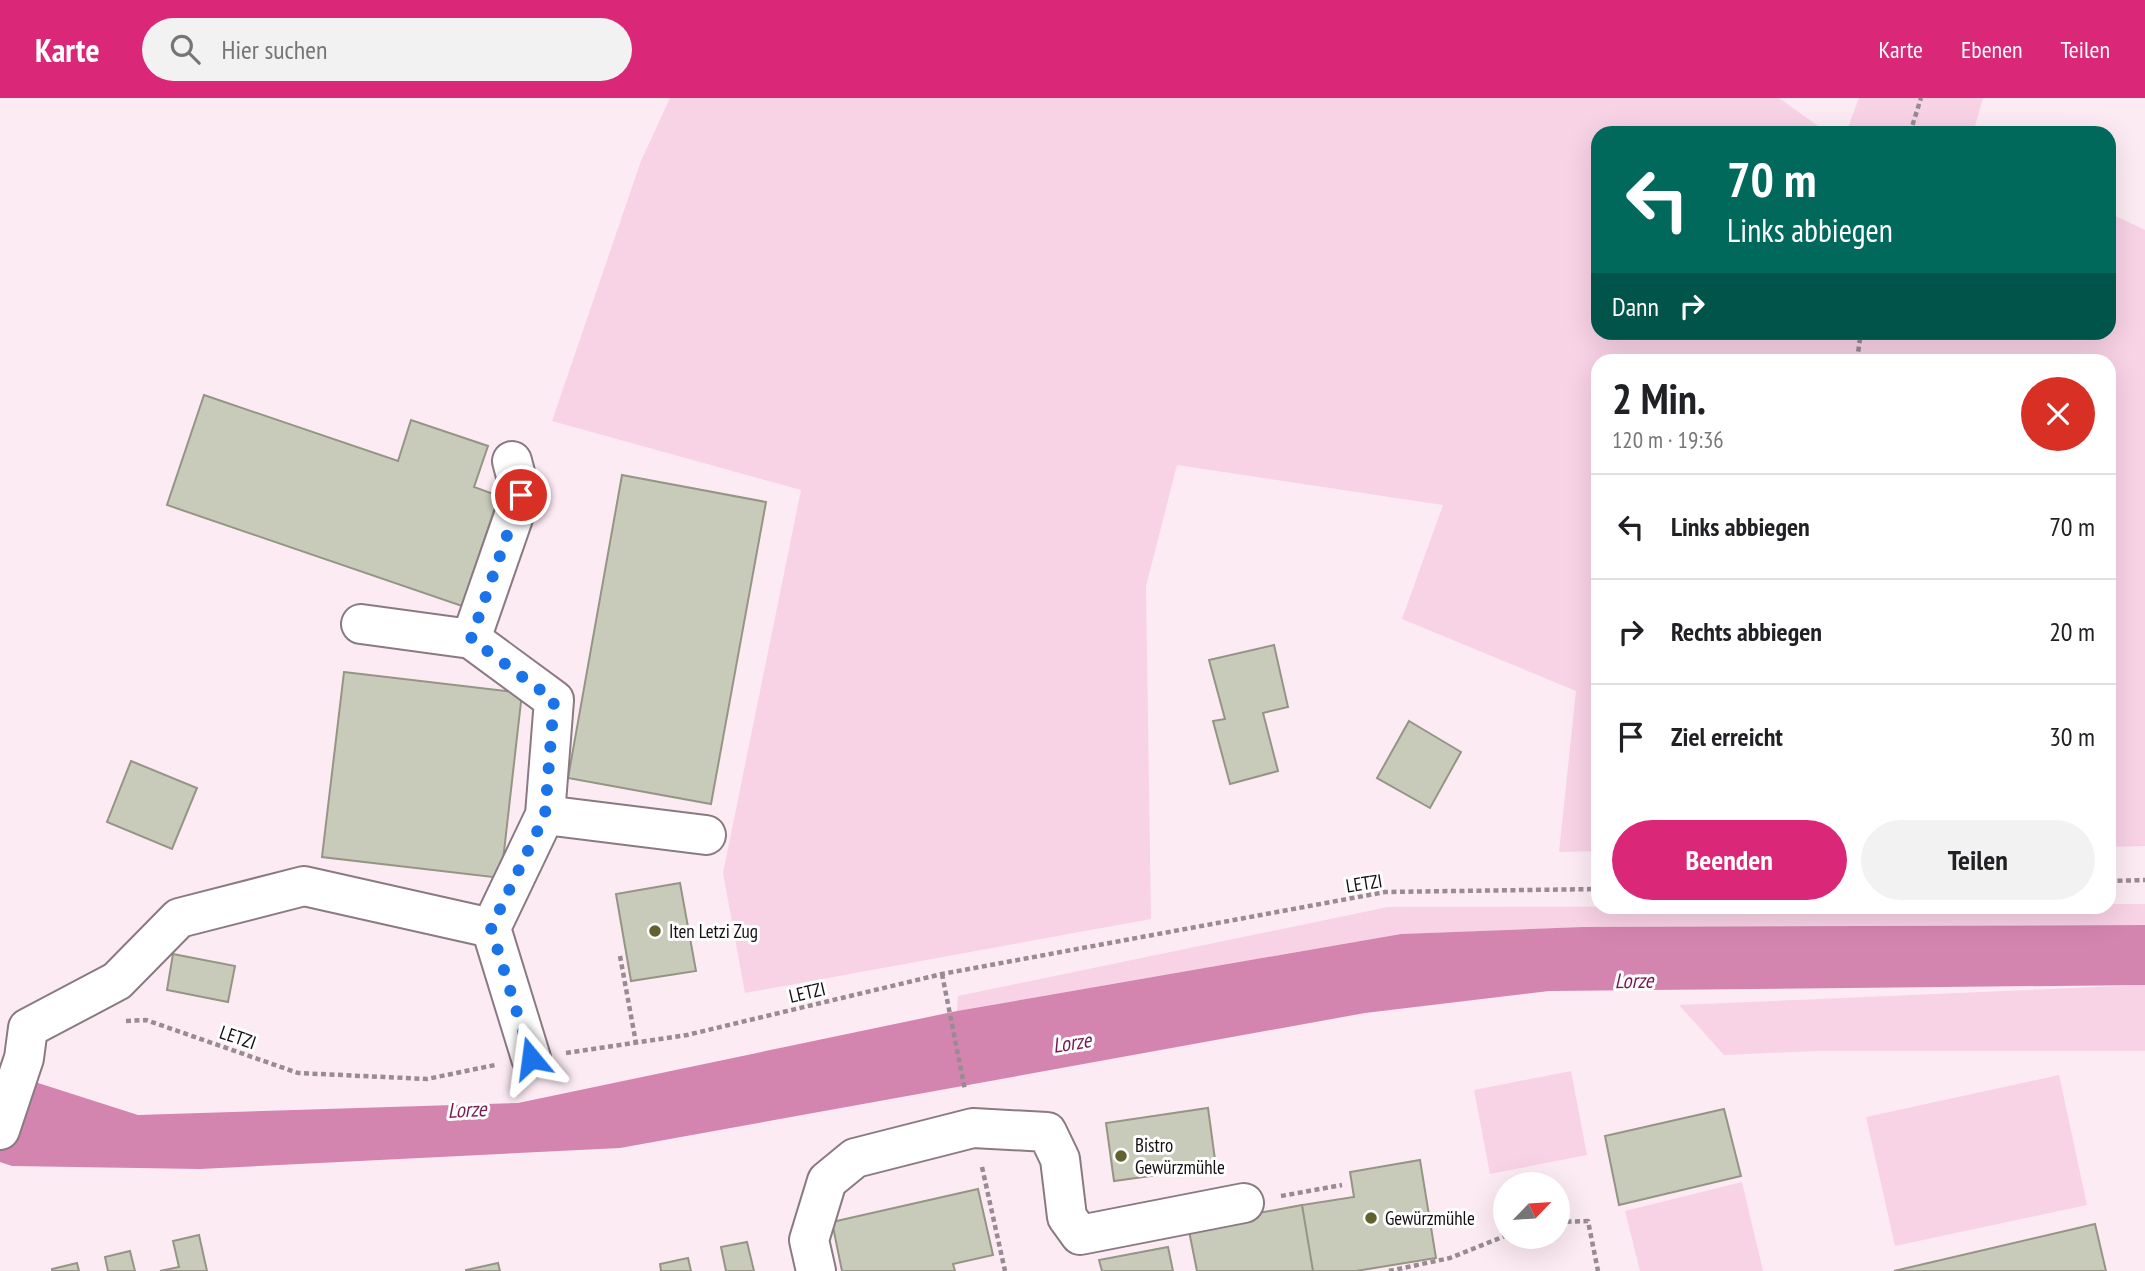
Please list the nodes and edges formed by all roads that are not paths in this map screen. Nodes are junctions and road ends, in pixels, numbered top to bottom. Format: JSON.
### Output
{"nodes":[{"id":1,"x":512,"y":461,"type":"dead end"},
{"id":2,"x":361,"y":624,"type":"dead end"},
{"id":3,"x":471,"y":639,"type":"junction"},
{"id":4,"x":545,"y":815,"type":"junction"},
{"id":5,"x":706,"y":835,"type":"dead end"},
{"id":6,"x":491,"y":928,"type":"junction"},
{"id":7,"x":17,"y":1036,"type":"edge"},
{"id":8,"x":531,"y":1058,"type":"road end"},
{"id":9,"x":0,"y":1130,"type":"edge"},
{"id":10,"x":1244,"y":1203,"type":"road end"},
{"id":11,"x":816,"y":1271,"type":"edge"}],
"edges":[{"from":1,"to":3,"type":"street"},
{"from":2,"to":3,"type":"street"},
{"from":3,"to":4,"type":"street"},
{"from":4,"to":5,"type":"street"},
{"from":4,"to":6,"type":"street"},
{"from":6,"to":7,"type":"street"},
{"from":6,"to":8,"type":"street"},
{"from":7,"to":9,"type":"street"},
{"from":10,"to":11,"type":"street"}]}
